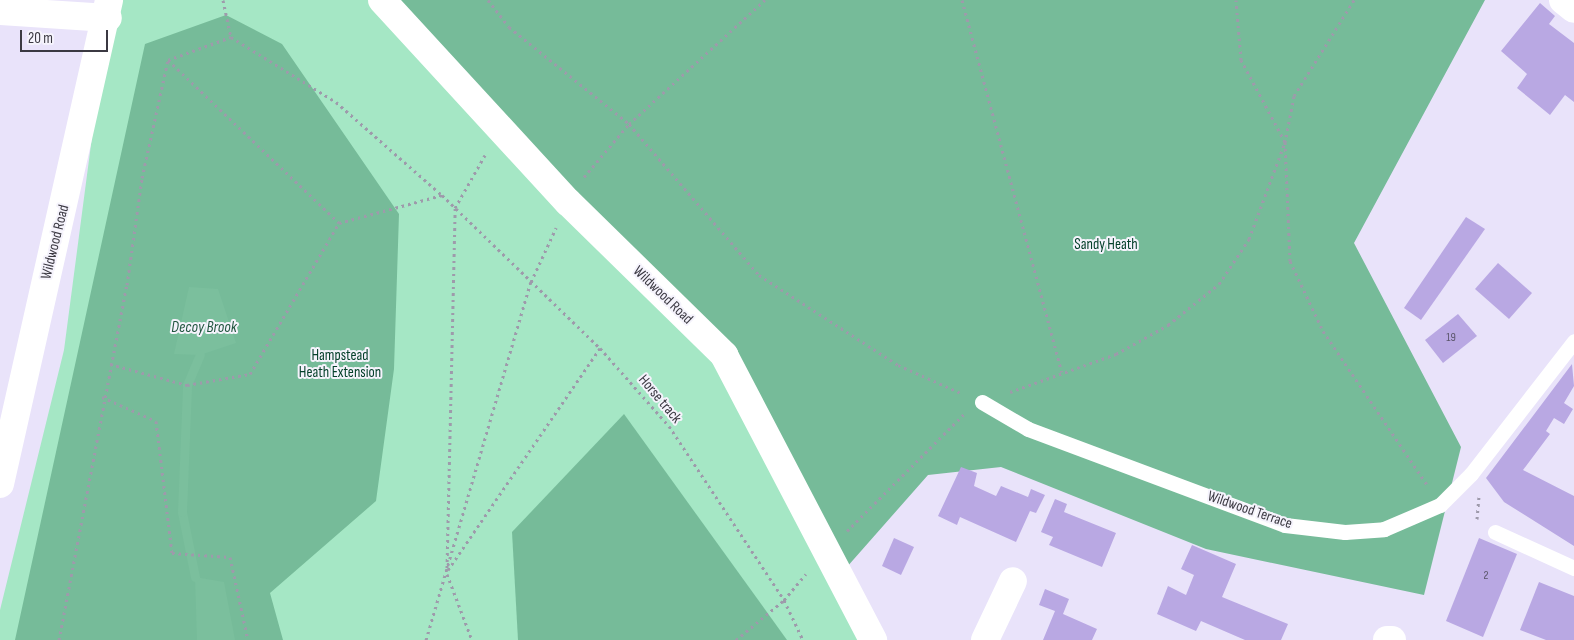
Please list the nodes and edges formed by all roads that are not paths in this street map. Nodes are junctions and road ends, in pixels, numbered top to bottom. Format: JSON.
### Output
{"nodes":[{"id":1,"x":382,"y":0,"type":"edge"},
{"id":2,"x":1563,"y":0,"type":"edge"},
{"id":3,"x":109,"y":9,"type":"edge"},
{"id":4,"x":1574,"y":9,"type":"edge"},
{"id":5,"x":0,"y":11,"type":"edge"},
{"id":6,"x":1574,"y":341,"type":"edge"},
{"id":7,"x":982,"y":402,"type":"road end"},
{"id":8,"x":0,"y":484,"type":"edge"},
{"id":9,"x":1495,"y":532,"type":"dead end"},
{"id":10,"x":1574,"y":568,"type":"edge"},
{"id":11,"x":1013,"y":581,"type":"dead end"},
{"id":12,"x":873,"y":640,"type":"edge"},
{"id":13,"x":985,"y":640,"type":"edge"},
{"id":14,"x":1388,"y":640,"type":"edge"},
{"id":15,"x":1392,"y":640,"type":"edge"}],
"edges":[{"from":1,"to":12,"type":"street","name":"Wildwood Road"},
{"from":2,"to":4,"type":"street"},
{"from":3,"to":5,"type":"street"},
{"from":3,"to":8,"type":"street","name":"Wildwood Road"},
{"from":6,"to":7,"type":"lane","name":"Wildwood Terrace"},
{"from":9,"to":10,"type":"lane"},
{"from":11,"to":13,"type":"street"},
{"from":14,"to":15,"type":"street"}]}
